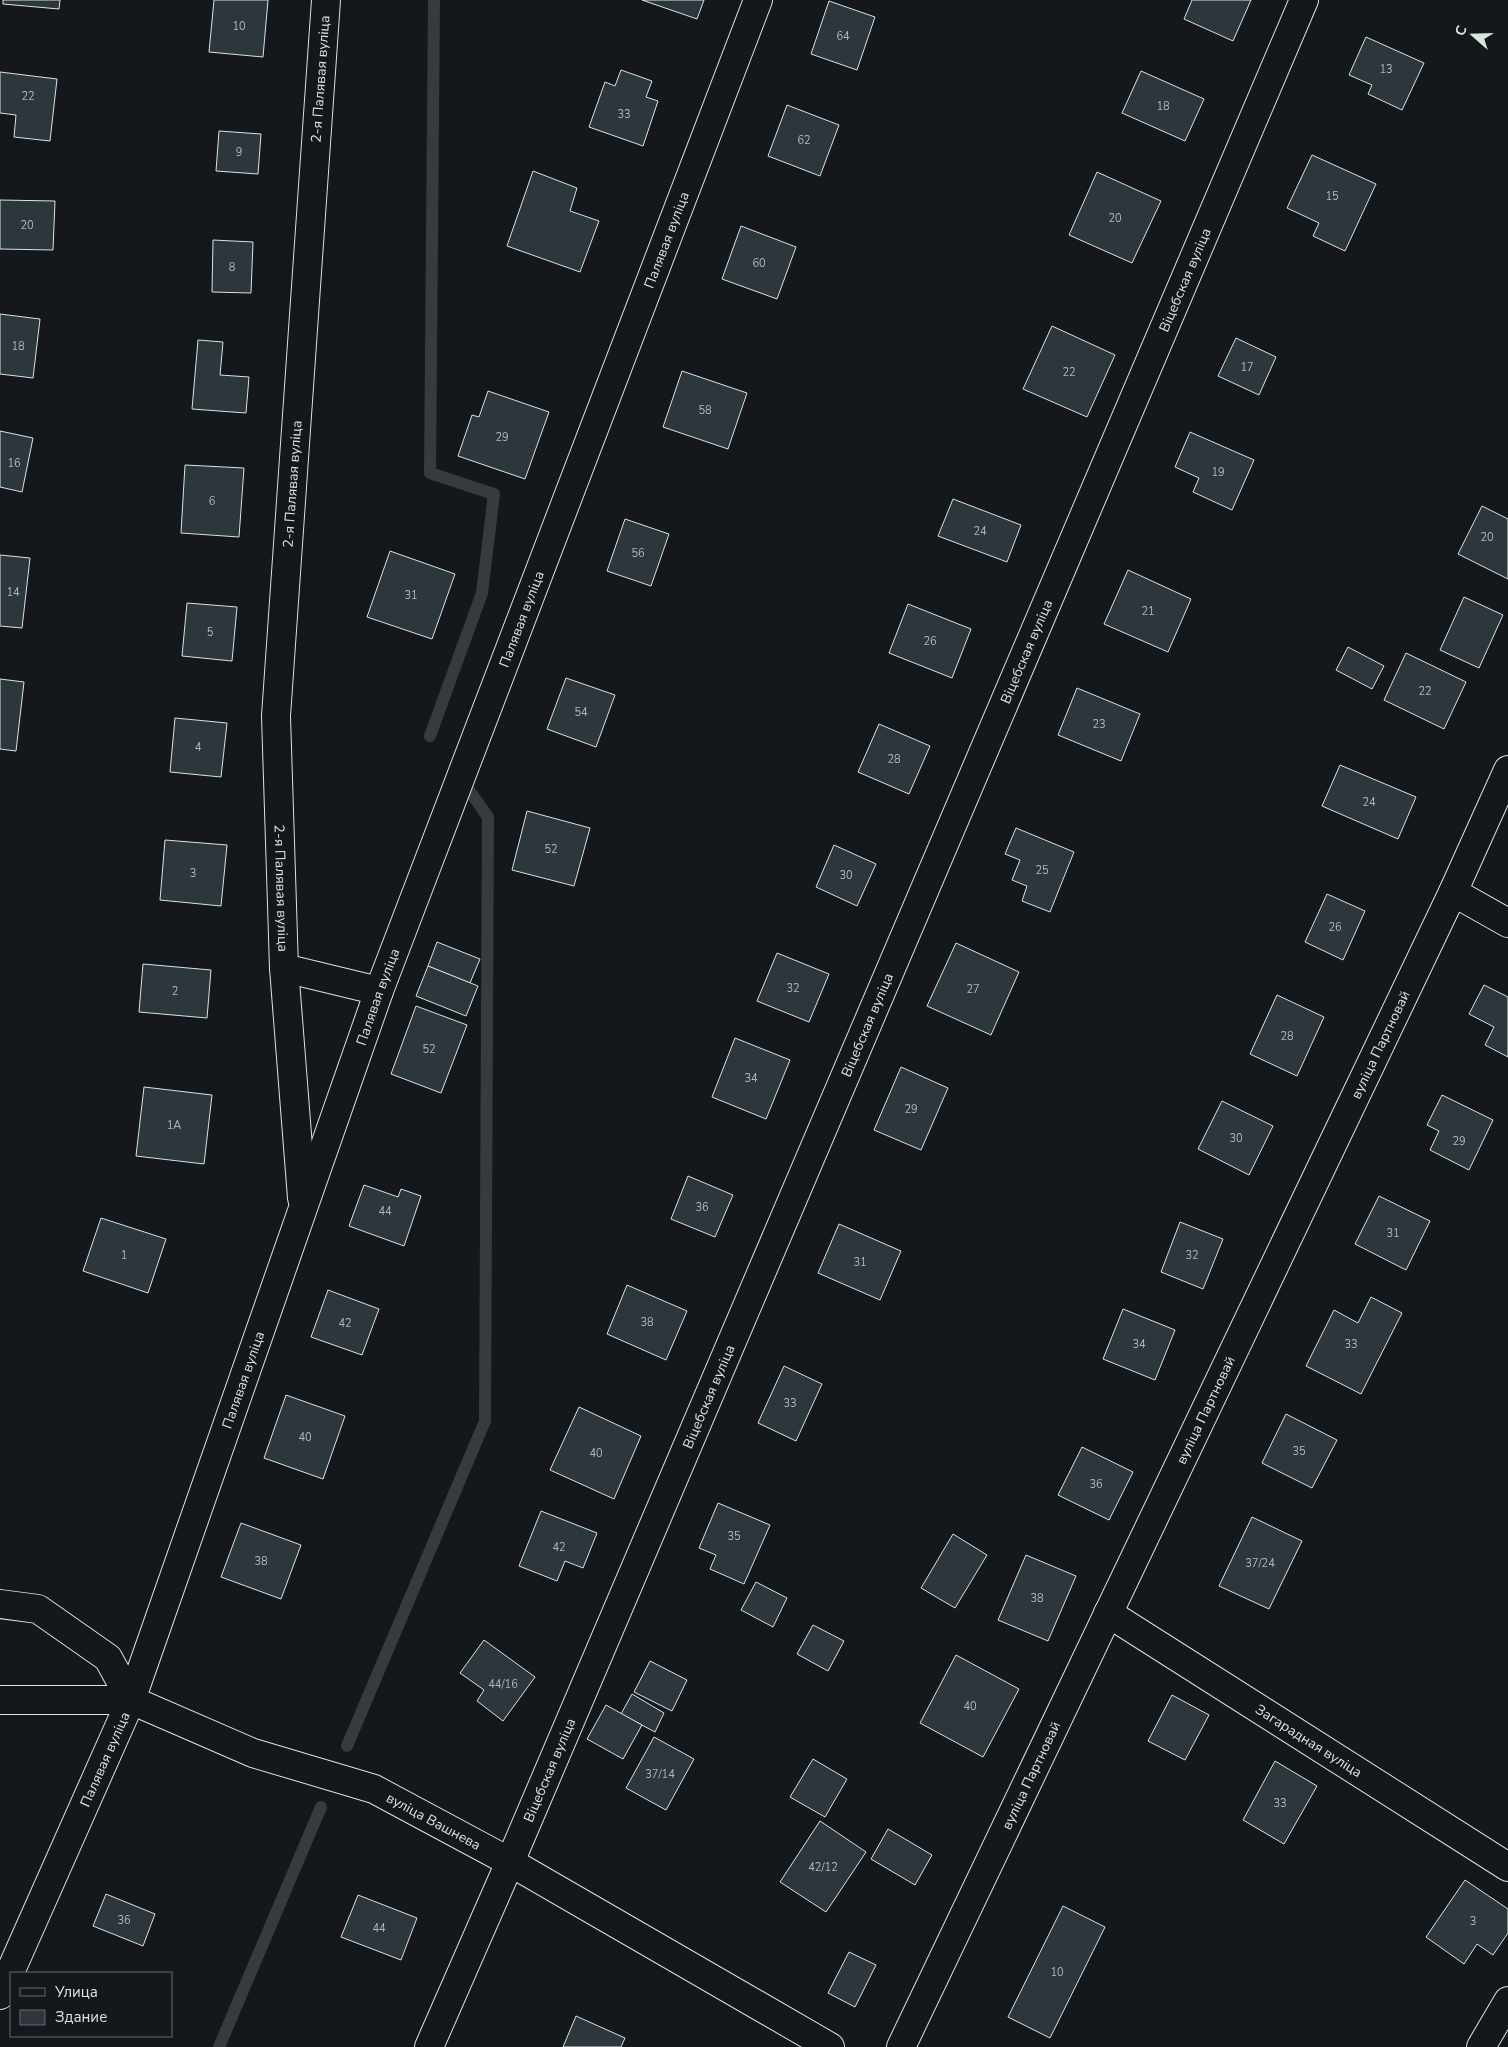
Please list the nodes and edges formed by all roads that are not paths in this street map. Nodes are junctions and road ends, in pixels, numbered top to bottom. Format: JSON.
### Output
{"nodes":[{"id":1,"x":326,"y":0,"type":"edge"},
{"id":2,"x":758,"y":0,"type":"edge"},
{"id":3,"x":1304,"y":0,"type":"edge"},
{"id":4,"x":1508,"y":770,"type":"edge"},
{"id":5,"x":1453,"y":892,"type":"junction"},
{"id":6,"x":1508,"y":923,"type":"edge"},
{"id":7,"x":284,"y":968,"type":"junction"},
{"id":8,"x":379,"y":991,"type":"junction"},
{"id":9,"x":303,"y":1210,"type":"junction"},
{"id":10,"x":0,"y":1604,"type":"edge"},
{"id":11,"x":1108,"y":1613,"type":"junction"},
{"id":12,"x":0,"y":1700,"type":"edge"},
{"id":13,"x":131,"y":1700,"type":"junction"},
{"id":14,"x":510,"y":1862,"type":"junction"},
{"id":15,"x":1508,"y":1867,"type":"edge"},
{"id":16,"x":10,"y":1972,"type":"edge"},
{"id":17,"x":10,"y":1972,"type":"edge"},
{"id":18,"x":0,"y":1995,"type":"edge"},
{"id":19,"x":1508,"y":2001,"type":"edge"},
{"id":20,"x":428,"y":2047,"type":"edge"},
{"id":21,"x":830,"y":2047,"type":"edge"},
{"id":22,"x":901,"y":2047,"type":"edge"},
{"id":23,"x":1482,"y":2047,"type":"edge"}],
"edges":[{"from":1,"to":7,"type":"street","name":"2-я Палявая вуліца"},
{"from":2,"to":8,"type":"street","name":"Палявая вуліца"},
{"from":3,"to":14,"type":"street","name":"Віцебская вуліца"},
{"from":4,"to":5,"type":"street","name":"вуліца Партновай"},
{"from":5,"to":6,"type":"street"},
{"from":5,"to":11,"type":"street","name":"вуліца Партновай"},
{"from":7,"to":8,"type":"street","name":"2-я Палявая вуліца"},
{"from":7,"to":9,"type":"street","name":"2-я Палявая вуліца"},
{"from":8,"to":9,"type":"street","name":"Палявая вуліца"},
{"from":9,"to":13,"type":"street","name":"Палявая вуліца"},
{"from":10,"to":13,"type":"street"},
{"from":11,"to":15,"type":"street","name":"Загарадная вуліца"},
{"from":11,"to":22,"type":"street","name":"вуліца Партновай"},
{"from":12,"to":13,"type":"street","name":"вуліца Вашнева"},
{"from":13,"to":14,"type":"street","name":"вуліца Вашнева"},
{"from":13,"to":17,"type":"street","name":"Палявая вуліца"},
{"from":14,"to":20,"type":"street","name":"Віцебская вуліца"},
{"from":14,"to":21,"type":"street","name":"вуліца Вашнева"},
{"from":16,"to":18,"type":"street","name":"Палявая вуліца"},
{"from":19,"to":23,"type":"street"}]}
